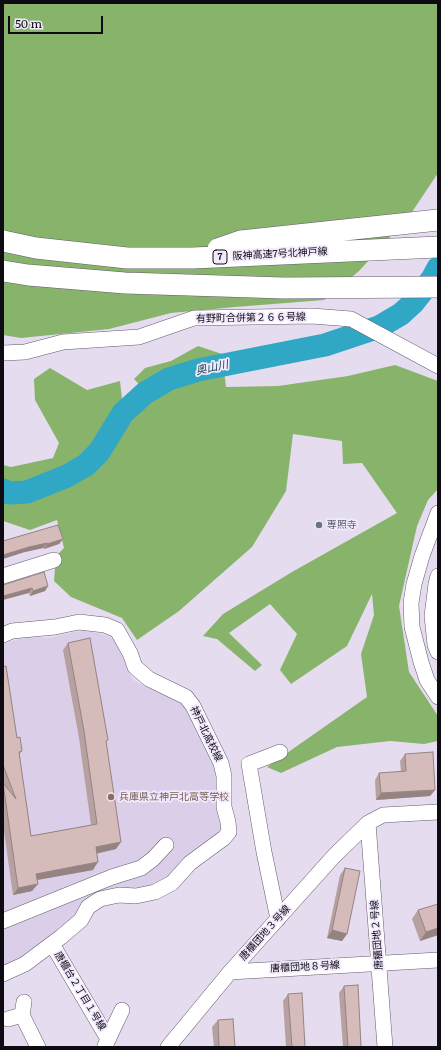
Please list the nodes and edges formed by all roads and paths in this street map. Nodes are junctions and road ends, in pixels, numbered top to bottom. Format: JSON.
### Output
{"nodes":[{"id":1,"x":438,"y":220,"type":"edge"},
{"id":2,"x":3,"y":241,"type":"edge"},
{"id":3,"x":438,"y":247,"type":"edge"},
{"id":4,"x":193,"y":258,"type":"junction"},
{"id":5,"x":3,"y":271,"type":"edge"},
{"id":6,"x":438,"y":286,"type":"edge"},
{"id":7,"x":338,"y":287,"type":"junction"},
{"id":8,"x":438,"y":292,"type":"edge"},
{"id":9,"x":3,"y":353,"type":"edge"},
{"id":10,"x":438,"y":366,"type":"edge"},
{"id":11,"x":438,"y":514,"type":"edge"},
{"id":12,"x":54,"y":560,"type":"dead end"},
{"id":13,"x":3,"y":576,"type":"edge"},
{"id":14,"x":438,"y":576,"type":"edge"},
{"id":15,"x":3,"y":635,"type":"edge"},
{"id":16,"x":438,"y":652,"type":"edge"},
{"id":17,"x":438,"y":697,"type":"edge"},
{"id":18,"x":280,"y":752,"type":"dead end"},
{"id":19,"x":438,"y":812,"type":"edge"},
{"id":20,"x":368,"y":823,"type":"junction"},
{"id":21,"x":166,"y":845,"type":"dead end"},
{"id":22,"x":278,"y":918,"type":"junction"},
{"id":23,"x":3,"y":921,"type":"edge"},
{"id":24,"x":52,"y":944,"type":"junction"},
{"id":25,"x":438,"y":960,"type":"edge"},
{"id":26,"x":379,"y":963,"type":"junction"},
{"id":27,"x":230,"y":972,"type":"junction"},
{"id":28,"x":3,"y":974,"type":"edge"},
{"id":29,"x":122,"y":1010,"type":"dead end"},
{"id":30,"x":18,"y":1012,"type":"dead end"},
{"id":31,"x":106,"y":1043,"type":"edge"},
{"id":32,"x":38,"y":1047,"type":"edge"},
{"id":33,"x":168,"y":1047,"type":"edge"},
{"id":34,"x":385,"y":1047,"type":"edge"}],
"edges":[{"from":1,"to":4,"type":"highway","bridge":true},
{"from":2,"to":4,"type":"highway","name":"阪神高速7号北神戸線","number":"7","bridge":true},
{"from":3,"to":4,"type":"highway","name":"阪神高速7号北神戸線","number":"7","bridge":true},
{"from":5,"to":7,"type":"highway","bridge":true},
{"from":6,"to":7,"type":"highway","bridge":true},
{"from":7,"to":8,"type":"highway","bridge":true},
{"from":9,"to":10,"type":"street","name":"有野町合併第２６６号線"},
{"from":11,"to":17,"type":"street"},
{"from":12,"to":13,"type":"street"},
{"from":14,"to":16,"type":"street"},
{"from":15,"to":24,"type":"street","name":"神戸北高校線"},
{"from":18,"to":22,"type":"street"},
{"from":19,"to":20,"type":"street","name":"唐櫃団地３号線"},
{"from":20,"to":22,"type":"street","name":"唐櫃団地３号線"},
{"from":20,"to":26,"type":"street","name":"唐櫃団地２号線"},
{"from":21,"to":23,"type":"street"},
{"from":22,"to":27,"type":"street","name":"唐櫃団地３号線"},
{"from":24,"to":28,"type":"street","name":"神戸北高校線"},
{"from":24,"to":31,"type":"street","name":"唐櫃台２丁目１号線"},
{"from":25,"to":26,"type":"street","name":"唐櫃団地８号線"},
{"from":26,"to":27,"type":"street","name":"唐櫃団地８号線"},
{"from":26,"to":34,"type":"street","name":"唐櫃団地２号線"},
{"from":27,"to":33,"type":"street","name":"唐櫃団地３号線"},
{"from":29,"to":31,"type":"street"},
{"from":30,"to":32,"type":"street"}]}
